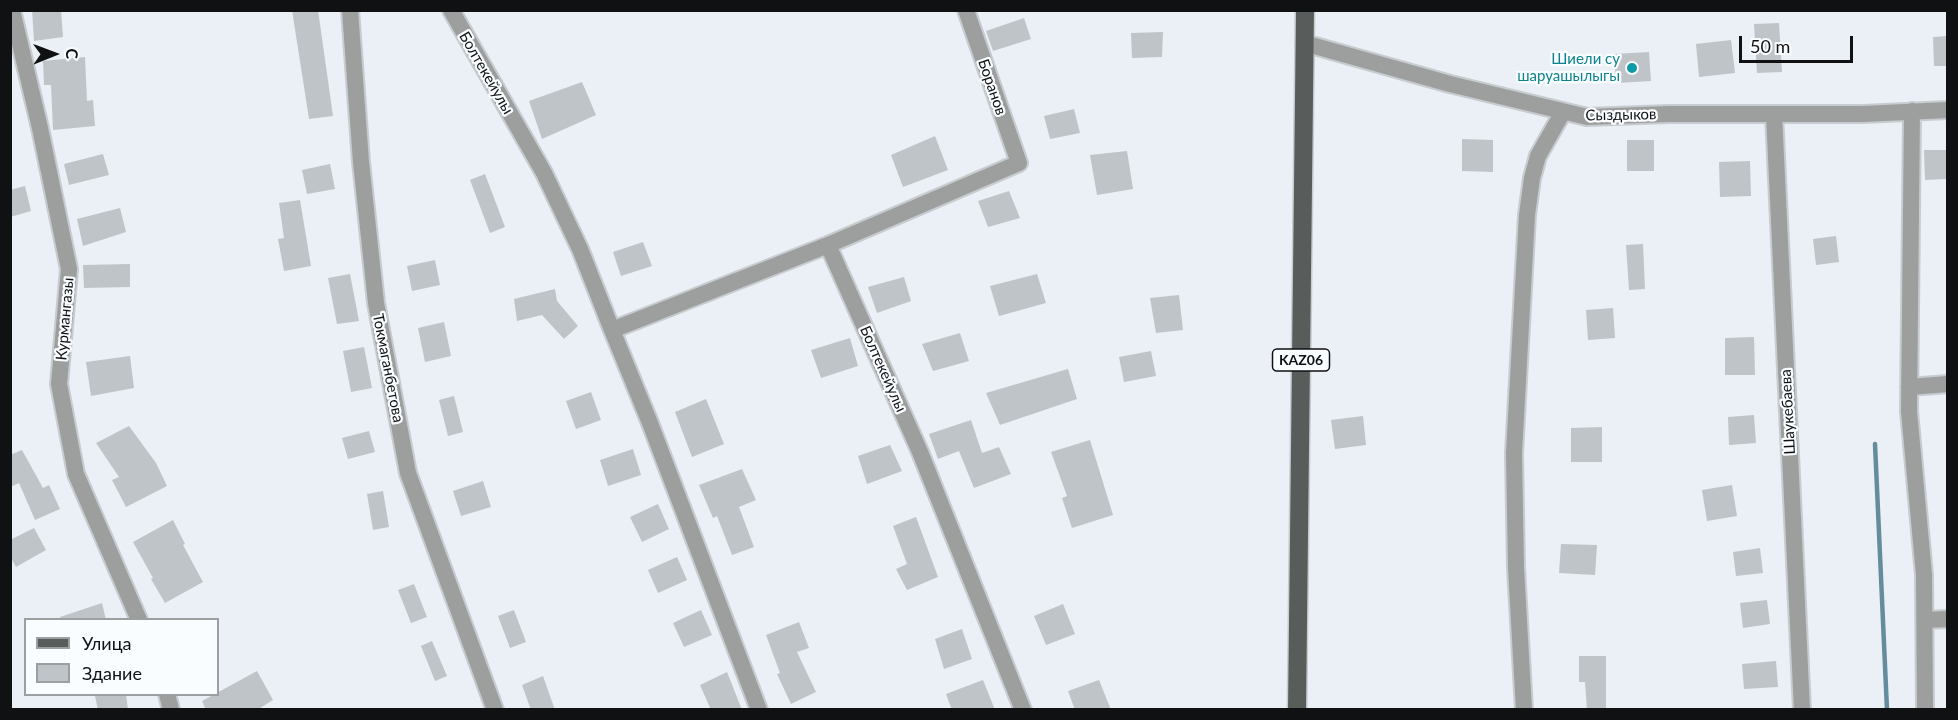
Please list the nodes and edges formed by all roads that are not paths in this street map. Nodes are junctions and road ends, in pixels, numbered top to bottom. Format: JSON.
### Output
{"nodes":[{"id":1,"x":12,"y":10,"type":"edge"},
{"id":2,"x":350,"y":10,"type":"edge"},
{"id":3,"x":452,"y":10,"type":"edge"},
{"id":4,"x":966,"y":10,"type":"edge"},
{"id":5,"x":1305,"y":10,"type":"edge"},
{"id":6,"x":1304,"y":43,"type":"junction"},
{"id":7,"x":1947,"y":110,"type":"edge"},
{"id":8,"x":1912,"y":111,"type":"junction"},
{"id":9,"x":1563,"y":112,"type":"junction"},
{"id":10,"x":1774,"y":114,"type":"junction"},
{"id":11,"x":828,"y":244,"type":"junction"},
{"id":12,"x":612,"y":330,"type":"junction"},
{"id":13,"x":1947,"y":384,"type":"edge"},
{"id":14,"x":1909,"y":387,"type":"junction"},
{"id":15,"x":138,"y":618,"type":"edge"},
{"id":16,"x":1925,"y":620,"type":"junction"},
{"id":17,"x":1947,"y":620,"type":"edge"},
{"id":18,"x":495,"y":710,"type":"edge"},
{"id":19,"x":759,"y":710,"type":"edge"},
{"id":20,"x":1023,"y":710,"type":"edge"},
{"id":21,"x":1297,"y":710,"type":"edge"},
{"id":22,"x":1524,"y":710,"type":"edge"},
{"id":23,"x":1802,"y":710,"type":"edge"},
{"id":24,"x":1925,"y":710,"type":"edge"}],
"edges":[{"from":1,"to":15,"type":"street","name":"Курмангазы"},
{"from":2,"to":18,"type":"street","name":"Токмаганбетова"},
{"from":3,"to":12,"type":"street","name":"Болтекейулы"},
{"from":4,"to":11,"type":"street","name":"Боранов"},
{"from":5,"to":6,"type":"main road","number":"KАZ06"},
{"from":6,"to":9,"type":"street","name":"Сыздыков"},
{"from":6,"to":21,"type":"main road","number":"KАZ06"},
{"from":7,"to":8,"type":"street","name":"Сыздыков"},
{"from":8,"to":10,"type":"street","name":"Сыздыков"},
{"from":8,"to":14,"type":"street"},
{"from":9,"to":10,"type":"street","name":"Сыздыков"},
{"from":9,"to":22,"type":"street"},
{"from":10,"to":23,"type":"street","name":"Шаукебаева"},
{"from":11,"to":12,"type":"street"},
{"from":11,"to":20,"type":"street","name":"Болтекейулы"},
{"from":12,"to":19,"type":"street","name":"Болтекейулы"},
{"from":13,"to":14,"type":"street"},
{"from":14,"to":16,"type":"street"},
{"from":16,"to":17,"type":"street"},
{"from":16,"to":24,"type":"street"}]}
